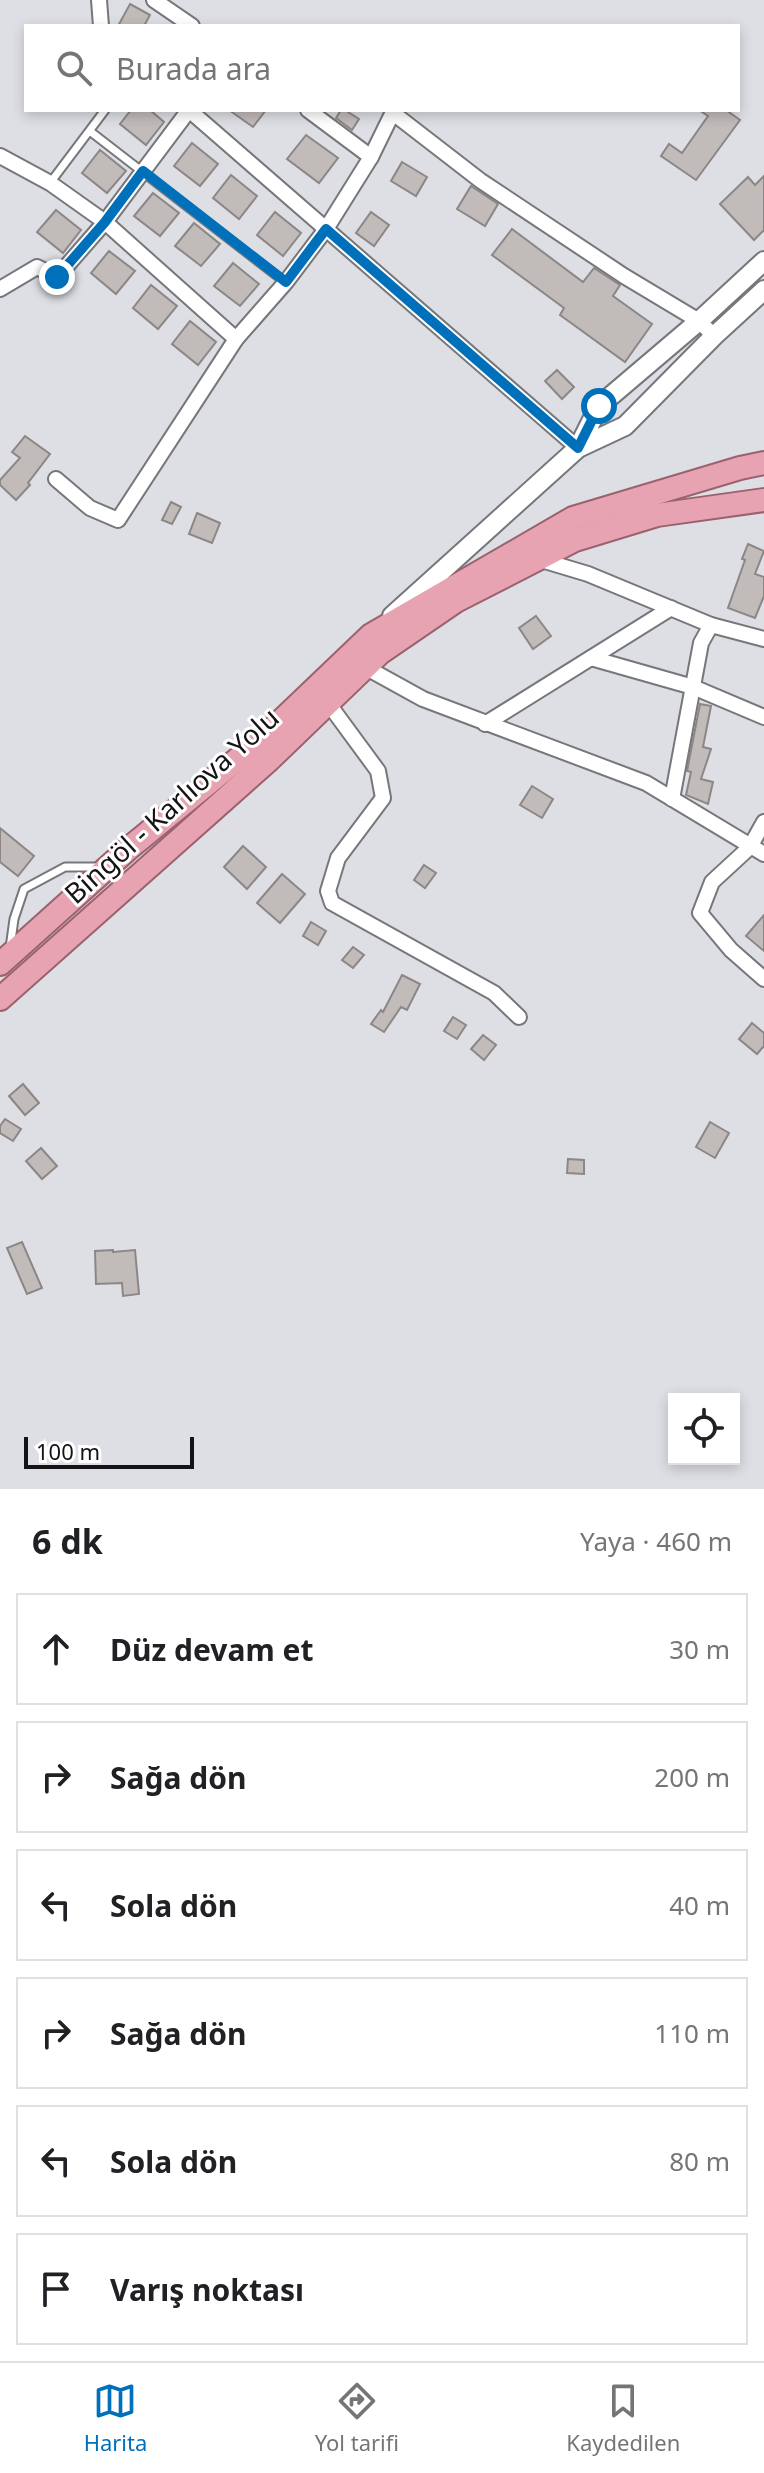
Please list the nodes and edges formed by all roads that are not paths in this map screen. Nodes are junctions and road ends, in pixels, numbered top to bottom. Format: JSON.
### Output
{"nodes":[{"id":1,"x":99,"y":0,"type":"edge"},
{"id":2,"x":154,"y":0,"type":"edge"},
{"id":3,"x":101,"y":24,"type":"edge"},
{"id":4,"x":189,"y":24,"type":"edge"},
{"id":5,"x":104,"y":112,"type":"edge"},
{"id":6,"x":187,"y":112,"type":"edge"},
{"id":7,"x":191,"y":112,"type":"edge"},
{"id":8,"x":311,"y":112,"type":"edge"},
{"id":9,"x":394,"y":112,"type":"edge"},
{"id":10,"x":91,"y":132,"type":"junction"},
{"id":11,"x":0,"y":156,"type":"edge"},
{"id":12,"x":371,"y":157,"type":"junction"},
{"id":13,"x":143,"y":171,"type":"junction"},
{"id":14,"x":50,"y":183,"type":"junction"},
{"id":15,"x":105,"y":222,"type":"junction"},
{"id":16,"x":326,"y":229,"type":"junction"},
{"id":17,"x":764,"y":261,"type":"edge"},
{"id":18,"x":286,"y":282,"type":"junction"},
{"id":19,"x":0,"y":289,"type":"edge"},
{"id":20,"x":764,"y":290,"type":"edge"},
{"id":21,"x":699,"y":321,"type":"junction"},
{"id":22,"x":714,"y":336,"type":"junction"},
{"id":23,"x":236,"y":339,"type":"junction"},
{"id":24,"x":578,"y":448,"type":"junction"},
{"id":25,"x":764,"y":463,"type":"edge"},
{"id":26,"x":56,"y":479,"type":"dead end"},
{"id":27,"x":764,"y":500,"type":"edge"},
{"id":28,"x":538,"y":559,"type":"junction"},
{"id":29,"x":671,"y":608,"type":"junction"},
{"id":30,"x":711,"y":625,"type":"junction"},
{"id":31,"x":764,"y":639,"type":"edge"},
{"id":32,"x":372,"y":652,"type":"junction"},
{"id":33,"x":591,"y":658,"type":"junction"},
{"id":34,"x":693,"y":687,"type":"junction"},
{"id":35,"x":328,"y":703,"type":"junction"},
{"id":36,"x":764,"y":717,"type":"edge"},
{"id":37,"x":485,"y":724,"type":"junction"},
{"id":38,"x":672,"y":799,"type":"junction"},
{"id":39,"x":764,"y":822,"type":"edge"},
{"id":40,"x":750,"y":847,"type":"junction"},
{"id":41,"x":764,"y":854,"type":"edge"},
{"id":42,"x":108,"y":867,"type":"junction"},
{"id":43,"x":4,"y":961,"type":"edge"},
{"id":44,"x":764,"y":979,"type":"edge"},
{"id":45,"x":0,"y":999,"type":"edge"},
{"id":46,"x":519,"y":1017,"type":"dead end"}],
"edges":[{"from":1,"to":3,"type":"street"},
{"from":2,"to":4,"type":"street"},
{"from":5,"to":10,"type":"lane"},
{"from":6,"to":13,"type":"street"},
{"from":7,"to":16,"type":"street"},
{"from":8,"to":12,"type":"street"},
{"from":9,"to":12,"type":"street"},
{"from":9,"to":21,"type":"street"},
{"from":10,"to":13,"type":"lane"},
{"from":10,"to":14,"type":"lane"},
{"from":11,"to":14,"type":"street"},
{"from":12,"to":16,"type":"street"},
{"from":13,"to":15,"type":"street"},
{"from":13,"to":18,"type":"lane"},
{"from":14,"to":15,"type":"street"},
{"from":15,"to":19,"type":"street"},
{"from":15,"to":23,"type":"street"},
{"from":16,"to":18,"type":"street"},
{"from":16,"to":24,"type":"street"},
{"from":17,"to":21,"type":"street"},
{"from":18,"to":23,"type":"street"},
{"from":20,"to":22,"type":"street"},
{"from":21,"to":22,"type":"street"},
{"from":21,"to":24,"type":"street"},
{"from":22,"to":24,"type":"street"},
{"from":23,"to":26,"type":"street"},
{"from":24,"to":32,"type":"street"},
{"from":25,"to":32,"type":"highway"},
{"from":27,"to":28,"type":"highway"},
{"from":28,"to":29,"type":"street"},
{"from":28,"to":32,"type":"highway"},
{"from":29,"to":30,"type":"street"},
{"from":29,"to":33,"type":"street"},
{"from":30,"to":31,"type":"street"},
{"from":30,"to":34,"type":"street"},
{"from":32,"to":35,"type":"highway","name":"Bingöl - Karlıova Yolu"},
{"from":32,"to":37,"type":"street"},
{"from":32,"to":42,"type":"highway","name":"Bingöl - Karlıova Yolu"},
{"from":33,"to":34,"type":"street"},
{"from":33,"to":37,"type":"street"},
{"from":34,"to":36,"type":"street"},
{"from":34,"to":38,"type":"street"},
{"from":35,"to":45,"type":"highway","name":"Bingöl - Karlıova Yolu"},
{"from":35,"to":46,"type":"street"},
{"from":37,"to":38,"type":"street"},
{"from":38,"to":40,"type":"street"},
{"from":39,"to":40,"type":"street"},
{"from":40,"to":41,"type":"street"},
{"from":40,"to":44,"type":"street"},
{"from":42,"to":43,"type":"highway","name":"Bingöl - Karlıova Yolu"},
{"from":42,"to":43,"type":"lane"}]}
